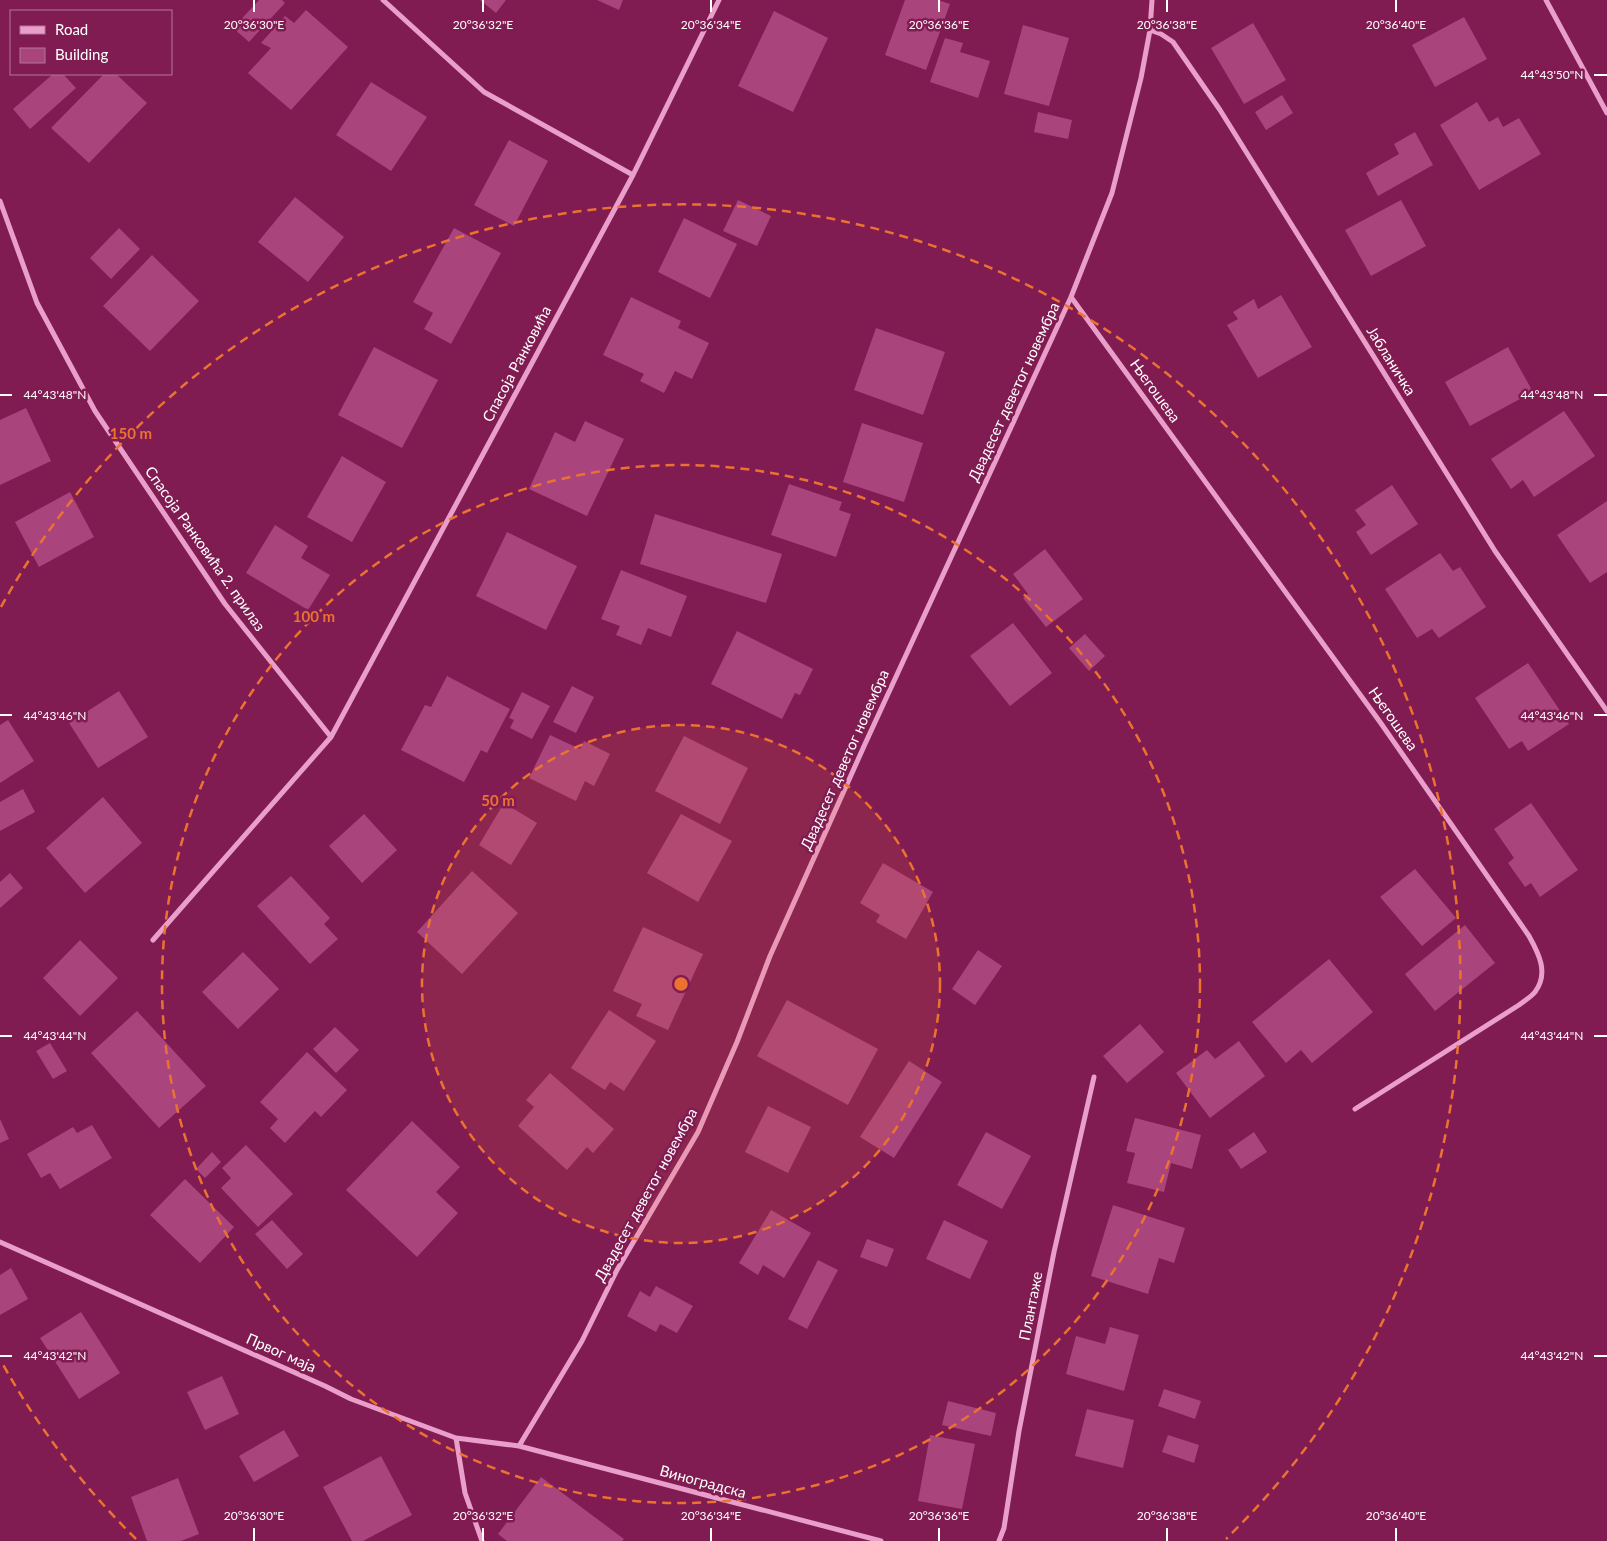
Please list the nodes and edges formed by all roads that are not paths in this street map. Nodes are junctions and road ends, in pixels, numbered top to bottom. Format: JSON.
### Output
{"nodes":[{"id":1,"x":383,"y":0,"type":"edge"},
{"id":2,"x":719,"y":0,"type":"edge"},
{"id":3,"x":1152,"y":0,"type":"edge"},
{"id":4,"x":1546,"y":0,"type":"edge"},
{"id":5,"x":1150,"y":30,"type":"junction"},
{"id":6,"x":1607,"y":113,"type":"edge"},
{"id":7,"x":633,"y":175,"type":"junction"},
{"id":8,"x":0,"y":201,"type":"edge"},
{"id":9,"x":1072,"y":297,"type":"junction"},
{"id":10,"x":1607,"y":711,"type":"edge"},
{"id":11,"x":331,"y":738,"type":"junction"},
{"id":12,"x":153,"y":940,"type":"dead end"},
{"id":13,"x":1094,"y":1077,"type":"dead end"},
{"id":14,"x":1355,"y":1109,"type":"dead end"},
{"id":15,"x":0,"y":1242,"type":"edge"},
{"id":16,"x":456,"y":1438,"type":"junction"},
{"id":17,"x":519,"y":1446,"type":"junction"},
{"id":18,"x":482,"y":1541,"type":"edge"},
{"id":19,"x":881,"y":1541,"type":"edge"},
{"id":20,"x":999,"y":1541,"type":"edge"}],
"edges":[{"from":1,"to":7,"type":"street"},
{"from":2,"to":7,"type":"street","name":"Спасоја Ранковића"},
{"from":3,"to":5,"type":"street","name":"Двадесет деветог новембра"},
{"from":4,"to":6,"type":"street"},
{"from":5,"to":9,"type":"street","name":"Двадесет деветог новембра"},
{"from":5,"to":10,"type":"street","name":"Јабланичка"},
{"from":7,"to":11,"type":"street","name":"Спасоја Ранковића"},
{"from":8,"to":11,"type":"street","name":"Спасоја Ранковића 2. прилаз"},
{"from":9,"to":14,"type":"street","name":"Његошева"},
{"from":9,"to":17,"type":"street","name":"Двадесет деветог новембра"},
{"from":11,"to":12,"type":"street","name":"Спасоја Ранковића"},
{"from":13,"to":20,"type":"street","name":"Плантаже"},
{"from":15,"to":16,"type":"street","name":"Првог маја"},
{"from":16,"to":17,"type":"street"},
{"from":16,"to":18,"type":"street"},
{"from":17,"to":19,"type":"street","name":"Виноградска"}]}
